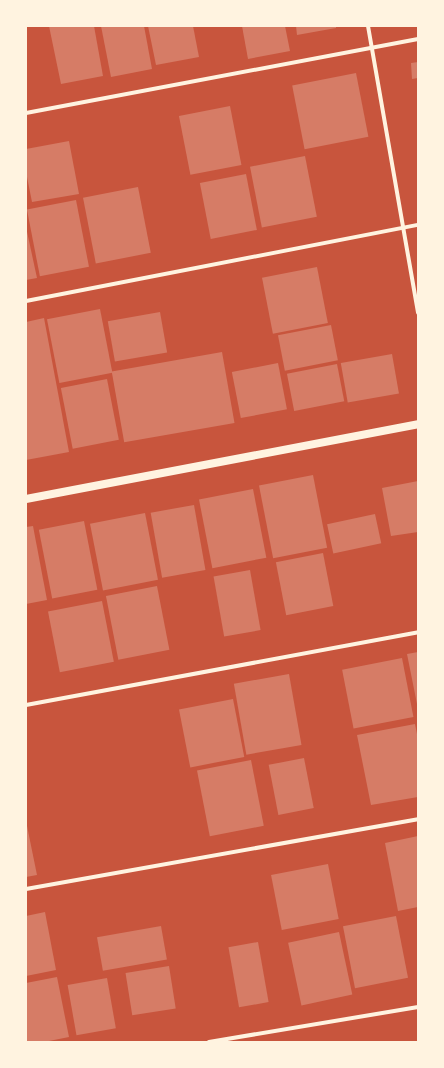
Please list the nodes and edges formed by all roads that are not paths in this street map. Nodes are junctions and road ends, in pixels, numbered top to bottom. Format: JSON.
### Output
{"nodes":[{"id":1,"x":368,"y":26,"type":"edge"},
{"id":2,"x":418,"y":39,"type":"edge"},
{"id":3,"x":372,"y":47,"type":"junction"},
{"id":4,"x":26,"y":113,"type":"edge"},
{"id":5,"x":418,"y":225,"type":"edge"},
{"id":6,"x":402,"y":227,"type":"junction"},
{"id":7,"x":26,"y":300,"type":"edge"},
{"id":8,"x":418,"y":312,"type":"edge"},
{"id":9,"x":418,"y":424,"type":"edge"},
{"id":10,"x":26,"y":499,"type":"edge"},
{"id":11,"x":418,"y":632,"type":"edge"},
{"id":12,"x":26,"y":706,"type":"edge"},
{"id":13,"x":418,"y":819,"type":"edge"},
{"id":14,"x":26,"y":889,"type":"edge"},
{"id":15,"x":418,"y":1007,"type":"edge"},
{"id":16,"x":209,"y":1042,"type":"edge"}],
"edges":[{"from":1,"to":3,"type":"street"},
{"from":2,"to":3,"type":"street"},
{"from":3,"to":4,"type":"street"},
{"from":3,"to":6,"type":"street"},
{"from":5,"to":6,"type":"street"},
{"from":6,"to":7,"type":"street"},
{"from":6,"to":8,"type":"street"},
{"from":9,"to":10,"type":"main road"},
{"from":11,"to":12,"type":"street"},
{"from":13,"to":14,"type":"street"},
{"from":15,"to":16,"type":"street"}]}
